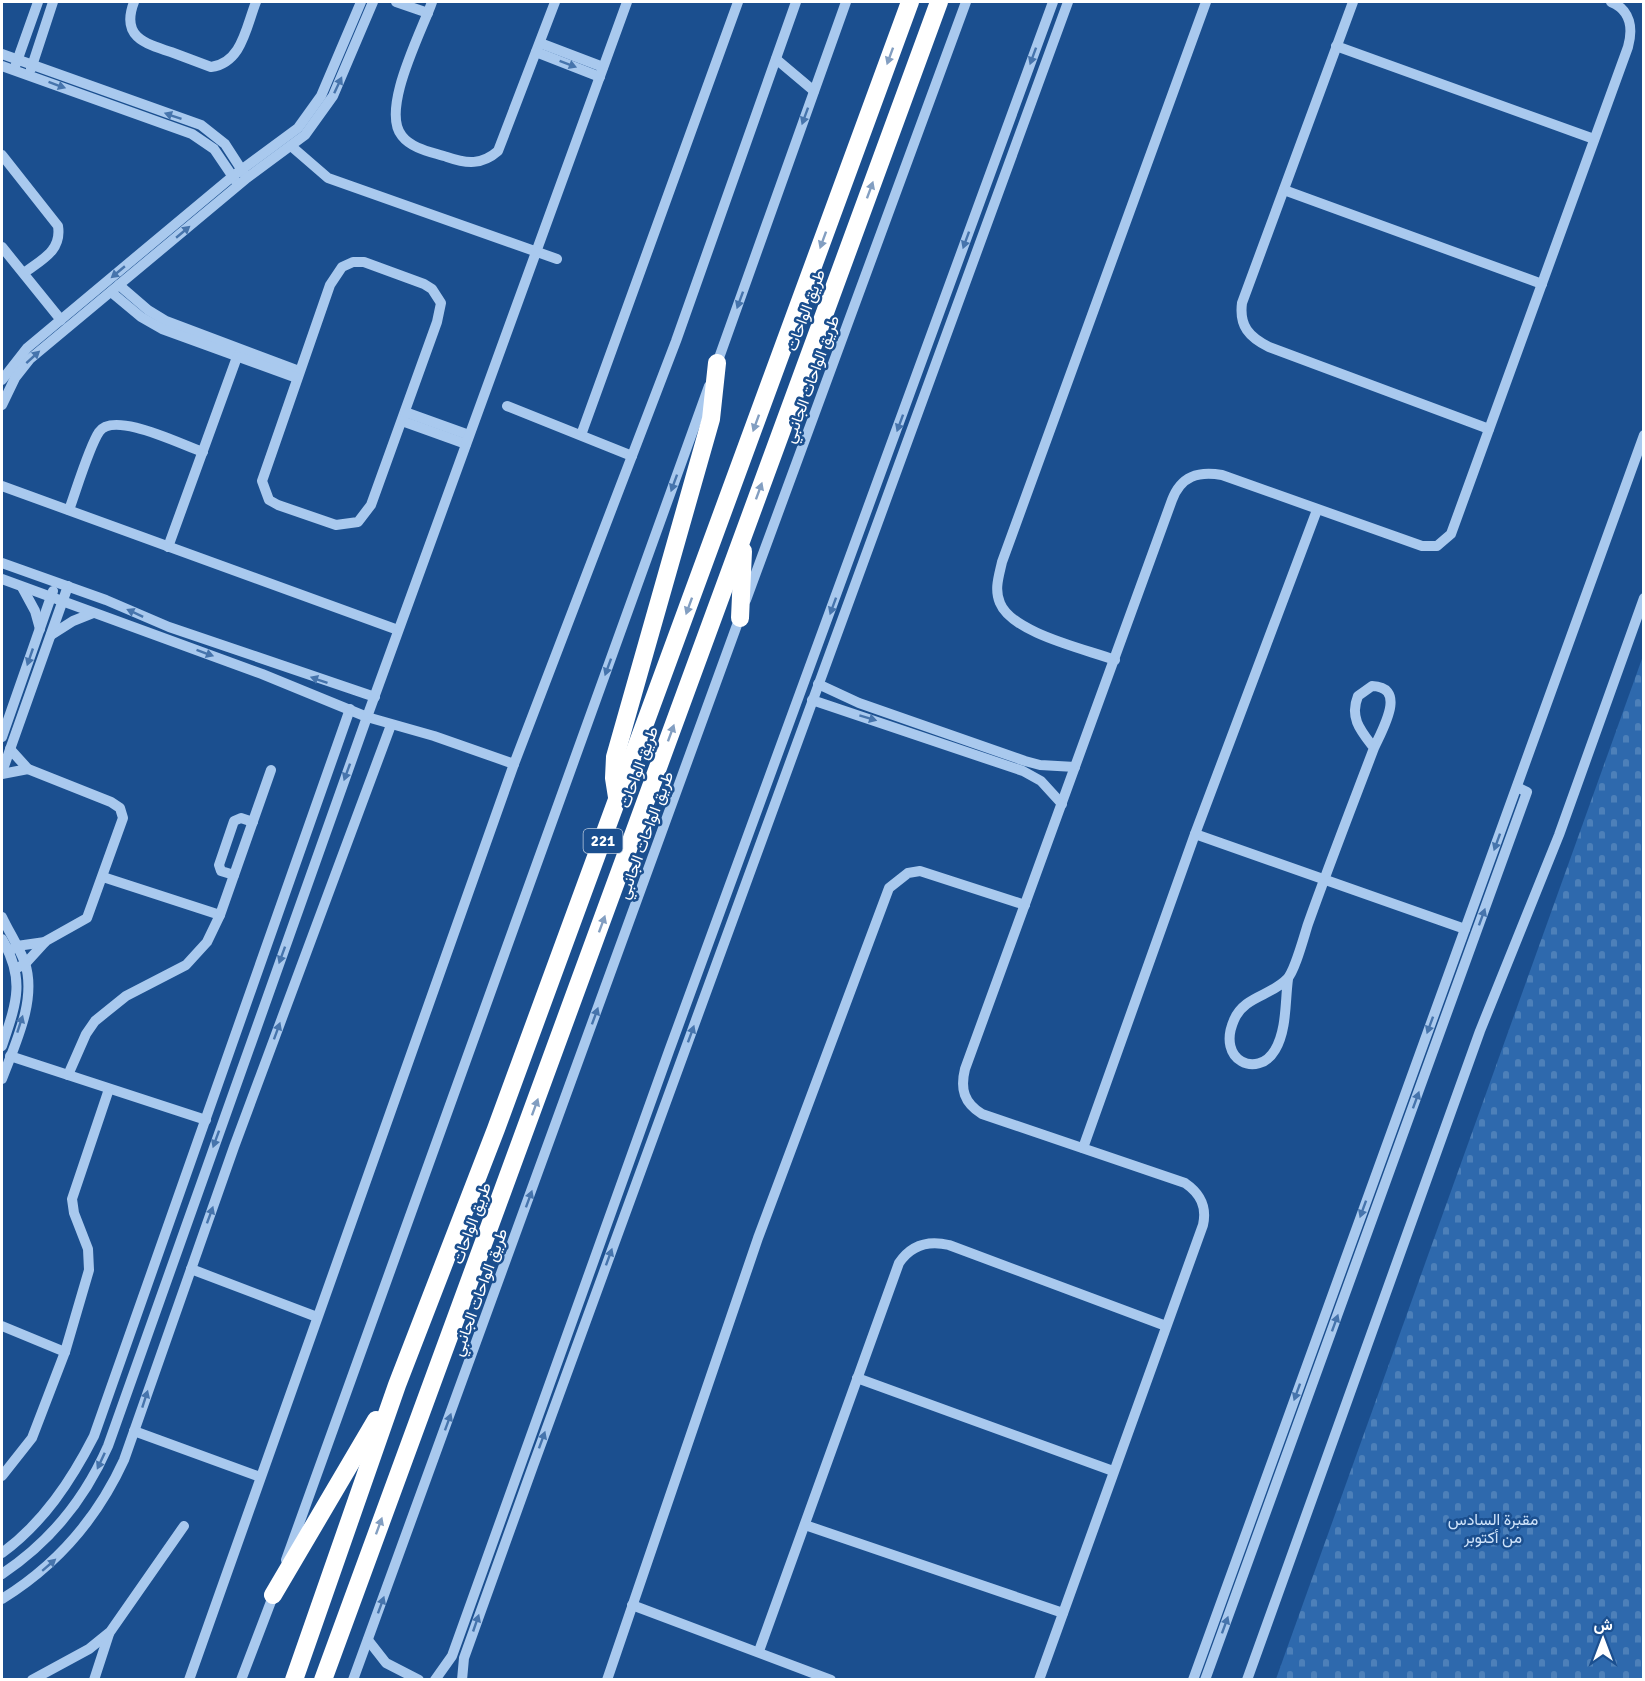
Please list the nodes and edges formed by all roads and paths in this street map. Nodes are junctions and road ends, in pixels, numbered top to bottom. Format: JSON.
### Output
{"nodes":[{"id":1,"x":38,"y":2,"type":"edge"},
{"id":2,"x":53,"y":2,"type":"edge"},
{"id":3,"x":134,"y":2,"type":"edge"},
{"id":4,"x":256,"y":2,"type":"edge"},
{"id":5,"x":361,"y":2,"type":"edge"},
{"id":6,"x":373,"y":2,"type":"edge"},
{"id":7,"x":396,"y":2,"type":"edge"},
{"id":8,"x":555,"y":2,"type":"edge"},
{"id":9,"x":627,"y":2,"type":"edge"},
{"id":10,"x":738,"y":2,"type":"edge"},
{"id":11,"x":795,"y":2,"type":"edge"},
{"id":12,"x":846,"y":2,"type":"edge"},
{"id":13,"x":910,"y":2,"type":"edge"},
{"id":14,"x":939,"y":2,"type":"edge"},
{"id":15,"x":966,"y":2,"type":"edge"},
{"id":16,"x":1053,"y":2,"type":"edge"},
{"id":17,"x":1068,"y":2,"type":"edge"},
{"id":18,"x":1206,"y":2,"type":"edge"},
{"id":19,"x":1353,"y":2,"type":"edge"},
{"id":20,"x":1611,"y":2,"type":"edge"},
{"id":21,"x":431,"y":5,"type":"edge"},
{"id":22,"x":1336,"y":46,"type":"junction"},
{"id":23,"x":538,"y":47,"type":"junction"},
{"id":24,"x":2,"y":54,"type":"edge"},
{"id":25,"x":776,"y":59,"type":"junction"},
{"id":26,"x":16,"y":65,"type":"junction"},
{"id":27,"x":2,"y":66,"type":"edge"},
{"id":28,"x":31,"y":70,"type":"junction"},
{"id":29,"x":601,"y":72,"type":"junction"},
{"id":30,"x":814,"y":91,"type":"junction"},
{"id":31,"x":194,"y":129,"type":"junction"},
{"id":32,"x":1594,"y":139,"type":"junction"},
{"id":33,"x":291,"y":146,"type":"junction"},
{"id":34,"x":998,"y":152,"type":"junction"},
{"id":35,"x":2,"y":155,"type":"edge"},
{"id":36,"x":1011,"y":157,"type":"junction"},
{"id":37,"x":245,"y":173,"type":"junction"},
{"id":38,"x":235,"y":181,"type":"junction"},
{"id":39,"x":1284,"y":190,"type":"junction"},
{"id":40,"x":2,"y":247,"type":"edge"},
{"id":41,"x":536,"y":251,"type":"junction"},
{"id":42,"x":557,"y":259,"type":"dead end"},
{"id":43,"x":24,"y":273,"type":"junction"},
{"id":44,"x":1542,"y":284,"type":"junction"},
{"id":45,"x":115,"y":288,"type":"junction"},
{"id":46,"x":61,"y":320,"type":"junction"},
{"id":47,"x":185,"y":333,"type":"junction"},
{"id":48,"x":237,"y":357,"type":"junction"},
{"id":49,"x":717,"y":363,"type":"junction"},
{"id":50,"x":298,"y":374,"type":"junction"},
{"id":51,"x":2,"y":380,"type":"edge"},
{"id":52,"x":2,"y":405,"type":"edge"},
{"id":53,"x":507,"y":406,"type":"dead end"},
{"id":54,"x":404,"y":416,"type":"junction"},
{"id":55,"x":1489,"y":429,"type":"junction"},
{"id":56,"x":581,"y":435,"type":"junction"},
{"id":57,"x":1644,"y":435,"type":"edge"},
{"id":58,"x":468,"y":439,"type":"junction"},
{"id":59,"x":203,"y":452,"type":"junction"},
{"id":60,"x":632,"y":456,"type":"junction"},
{"id":61,"x":2,"y":486,"type":"edge"},
{"id":62,"x":69,"y":510,"type":"junction"},
{"id":63,"x":1317,"y":510,"type":"junction"},
{"id":64,"x":744,"y":532,"type":"junction"},
{"id":65,"x":168,"y":547,"type":"junction"},
{"id":66,"x":2,"y":563,"type":"edge"},
{"id":67,"x":2,"y":579,"type":"edge"},
{"id":68,"x":56,"y":582,"type":"junction"},
{"id":69,"x":68,"y":586,"type":"junction"},
{"id":70,"x":22,"y":587,"type":"junction"},
{"id":71,"x":51,"y":597,"type":"junction"},
{"id":72,"x":1644,"y":598,"type":"edge"},
{"id":73,"x":62,"y":601,"type":"junction"},
{"id":74,"x":93,"y":613,"type":"junction"},
{"id":75,"x":740,"y":618,"type":"junction"},
{"id":76,"x":40,"y":629,"type":"junction"},
{"id":77,"x":398,"y":630,"type":"junction"},
{"id":78,"x":51,"y":636,"type":"junction"},
{"id":79,"x":1115,"y":660,"type":"junction"},
{"id":80,"x":818,"y":684,"type":"junction"},
{"id":81,"x":375,"y":697,"type":"junction"},
{"id":82,"x":812,"y":700,"type":"junction"},
{"id":83,"x":350,"y":709,"type":"junction"},
{"id":84,"x":367,"y":717,"type":"junction"},
{"id":85,"x":391,"y":725,"type":"junction"},
{"id":86,"x":2,"y":737,"type":"edge"},
{"id":87,"x":1374,"y":748,"type":"junction"},
{"id":88,"x":10,"y":749,"type":"junction"},
{"id":89,"x":514,"y":764,"type":"junction"},
{"id":90,"x":1076,"y":767,"type":"junction"},
{"id":91,"x":28,"y":769,"type":"junction"},
{"id":92,"x":271,"y":770,"type":"dead end"},
{"id":93,"x":2,"y":773,"type":"edge"},
{"id":94,"x":1522,"y":790,"type":"junction"},
{"id":95,"x":618,"y":801,"type":"junction"},
{"id":96,"x":1062,"y":804,"type":"junction"},
{"id":97,"x":253,"y":822,"type":"junction"},
{"id":98,"x":1195,"y":834,"type":"junction"},
{"id":99,"x":738,"y":866,"type":"junction"},
{"id":100,"x":750,"y":870,"type":"junction"},
{"id":101,"x":234,"y":875,"type":"junction"},
{"id":102,"x":103,"y":877,"type":"junction"},
{"id":103,"x":1324,"y":879,"type":"junction"},
{"id":104,"x":1025,"y":905,"type":"junction"},
{"id":105,"x":220,"y":915,"type":"junction"},
{"id":106,"x":2,"y":917,"type":"edge"},
{"id":107,"x":1465,"y":929,"type":"junction"},
{"id":108,"x":2,"y":940,"type":"edge"},
{"id":109,"x":46,"y":941,"type":"junction"},
{"id":110,"x":13,"y":949,"type":"junction"},
{"id":111,"x":20,"y":967,"type":"junction"},
{"id":112,"x":1288,"y":979,"type":"junction"},
{"id":113,"x":2,"y":1046,"type":"edge"},
{"id":114,"x":669,"y":1051,"type":"junction"},
{"id":115,"x":10,"y":1056,"type":"junction"},
{"id":116,"x":682,"y":1057,"type":"junction"},
{"id":117,"x":68,"y":1075,"type":"junction"},
{"id":118,"x":2,"y":1079,"type":"edge"},
{"id":119,"x":109,"y":1089,"type":"junction"},
{"id":120,"x":206,"y":1120,"type":"junction"},
{"id":121,"x":1395,"y":1122,"type":"junction"},
{"id":122,"x":1406,"y":1126,"type":"junction"},
{"id":123,"x":496,"y":1129,"type":"junction"},
{"id":124,"x":523,"y":1138,"type":"junction"},
{"id":125,"x":1083,"y":1148,"type":"junction"},
{"id":126,"x":191,"y":1269,"type":"junction"},
{"id":127,"x":142,"y":1299,"type":"junction"},
{"id":128,"x":157,"y":1305,"type":"junction"},
{"id":129,"x":317,"y":1317,"type":"junction"},
{"id":130,"x":2,"y":1326,"type":"edge"},
{"id":131,"x":1167,"y":1326,"type":"junction"},
{"id":132,"x":65,"y":1352,"type":"junction"},
{"id":133,"x":857,"y":1378,"type":"junction"},
{"id":134,"x":396,"y":1385,"type":"junction"},
{"id":135,"x":134,"y":1431,"type":"junction"},
{"id":136,"x":1113,"y":1471,"type":"junction"},
{"id":137,"x":2,"y":1476,"type":"edge"},
{"id":138,"x":260,"y":1477,"type":"junction"},
{"id":139,"x":513,"y":1484,"type":"junction"},
{"id":140,"x":525,"y":1488,"type":"junction"},
{"id":141,"x":805,"y":1525,"type":"junction"},
{"id":142,"x":184,"y":1526,"type":"dead end"},
{"id":143,"x":2,"y":1553,"type":"edge"},
{"id":144,"x":2,"y":1574,"type":"edge"},
{"id":145,"x":273,"y":1595,"type":"junction"},
{"id":146,"x":2,"y":1599,"type":"edge"},
{"id":147,"x":632,"y":1605,"type":"junction"},
{"id":148,"x":1063,"y":1613,"type":"junction"},
{"id":149,"x":110,"y":1632,"type":"junction"},
{"id":150,"x":368,"y":1640,"type":"junction"},
{"id":151,"x":759,"y":1651,"type":"junction"},
{"id":152,"x":402,"y":1676,"type":"edge"},
{"id":153,"x":32,"y":1680,"type":"edge"},
{"id":154,"x":94,"y":1680,"type":"edge"},
{"id":155,"x":189,"y":1680,"type":"edge"},
{"id":156,"x":241,"y":1680,"type":"edge"},
{"id":157,"x":294,"y":1680,"type":"edge"},
{"id":158,"x":322,"y":1680,"type":"edge"},
{"id":159,"x":353,"y":1680,"type":"edge"},
{"id":160,"x":419,"y":1680,"type":"edge"},
{"id":161,"x":435,"y":1680,"type":"edge"},
{"id":162,"x":462,"y":1680,"type":"edge"},
{"id":163,"x":607,"y":1680,"type":"edge"},
{"id":164,"x":831,"y":1680,"type":"edge"},
{"id":165,"x":1039,"y":1680,"type":"edge"},
{"id":166,"x":1193,"y":1680,"type":"edge"},
{"id":167,"x":1205,"y":1680,"type":"edge"},
{"id":168,"x":1247,"y":1680,"type":"edge"}],
"edges":[{"from":1,"to":26,"type":"street"},
{"from":2,"to":28,"type":"street"},
{"from":3,"to":4,"type":"street"},
{"from":5,"to":37,"type":"street"},
{"from":33,"to":6,"type":"street","one_way":true},
{"from":7,"to":21,"type":"street"},
{"from":8,"to":23,"type":"street"},
{"from":9,"to":29,"type":"street"},
{"from":10,"to":56,"type":"street"},
{"from":11,"to":25,"type":"street"},
{"from":12,"to":30,"type":"street"},
{"from":13,"to":95,"type":"highway","name":"طريق الواحات","number":"221","one_way":true},
{"from":64,"to":14,"type":"highway","name":"طريق الواحات","number":"221","one_way":true},
{"from":15,"to":75,"type":"street","name":"طريق الواحات الجانبي"},
{"from":16,"to":34,"type":"street","one_way":true},
{"from":17,"to":36,"type":"street"},
{"from":18,"to":79,"type":"street"},
{"from":19,"to":22,"type":"street"},
{"from":20,"to":32,"type":"street"},
{"from":21,"to":23,"type":"street"},
{"from":22,"to":32,"type":"street"},
{"from":22,"to":39,"type":"street"},
{"from":23,"to":29,"type":"street"},
{"from":24,"to":26,"type":"street"},
{"from":25,"to":30,"type":"street"},
{"from":25,"to":60,"type":"street"},
{"from":26,"to":27,"type":"street"},
{"from":26,"to":28,"type":"street"},
{"from":28,"to":31,"type":"street"},
{"from":29,"to":41,"type":"street"},
{"from":30,"to":49,"type":"street","one_way":true},
{"from":31,"to":37,"type":"street"},
{"from":31,"to":38,"type":"street"},
{"from":32,"to":44,"type":"street"},
{"from":33,"to":37,"type":"street"},
{"from":33,"to":41,"type":"street"},
{"from":34,"to":36,"type":"street"},
{"from":34,"to":99,"type":"street","one_way":true},
{"from":35,"to":43,"type":"street"},
{"from":36,"to":80,"type":"street"},
{"from":37,"to":38,"type":"street"},
{"from":45,"to":38,"type":"street","one_way":true},
{"from":38,"to":46,"type":"street","one_way":true},
{"from":39,"to":44,"type":"street"},
{"from":39,"to":55,"type":"street"},
{"from":40,"to":43,"type":"street"},
{"from":41,"to":42,"type":"street"},
{"from":41,"to":58,"type":"street"},
{"from":43,"to":46,"type":"street"},
{"from":44,"to":55,"type":"street"},
{"from":45,"to":47,"type":"street"},
{"from":52,"to":45,"type":"street","one_way":true},
{"from":46,"to":51,"type":"street"},
{"from":47,"to":48,"type":"street"},
{"from":47,"to":50,"type":"street"},
{"from":48,"to":50,"type":"street"},
{"from":48,"to":59,"type":"street"},
{"from":49,"to":95,"type":"highway"},
{"from":49,"to":145,"type":"street","one_way":true},
{"from":50,"to":54,"type":"street"},
{"from":50,"to":54,"type":"street"},
{"from":53,"to":56,"type":"street"},
{"from":54,"to":58,"type":"street"},
{"from":55,"to":63,"type":"street"},
{"from":56,"to":60,"type":"street"},
{"from":57,"to":94,"type":"street"},
{"from":58,"to":77,"type":"street"},
{"from":59,"to":62,"type":"street"},
{"from":59,"to":65,"type":"street"},
{"from":60,"to":89,"type":"street"},
{"from":61,"to":62,"type":"street"},
{"from":62,"to":65,"type":"street"},
{"from":63,"to":79,"type":"street"},
{"from":63,"to":98,"type":"street"},
{"from":64,"to":75,"type":"highway"},
{"from":124,"to":64,"type":"highway","name":"طريق الواحات","number":"221","one_way":true},
{"from":65,"to":77,"type":"street"},
{"from":66,"to":68,"type":"street"},
{"from":67,"to":70,"type":"street"},
{"from":68,"to":69,"type":"street"},
{"from":68,"to":71,"type":"street"},
{"from":69,"to":73,"type":"street"},
{"from":81,"to":69,"type":"street","one_way":true},
{"from":70,"to":71,"type":"street"},
{"from":70,"to":76,"type":"street"},
{"from":71,"to":73,"type":"street"},
{"from":71,"to":76,"type":"street"},
{"from":72,"to":168,"type":"street"},
{"from":73,"to":74,"type":"street"},
{"from":73,"to":78,"type":"street"},
{"from":74,"to":78,"type":"street"},
{"from":74,"to":83,"type":"street","one_way":true},
{"from":150,"to":75,"type":"street","name":"طريق الواحات الجانبي","one_way":true},
{"from":76,"to":86,"type":"street","one_way":true},
{"from":77,"to":81,"type":"street"},
{"from":78,"to":88,"type":"street"},
{"from":79,"to":90,"type":"street"},
{"from":80,"to":82,"type":"street"},
{"from":80,"to":90,"type":"street"},
{"from":81,"to":84,"type":"street"},
{"from":82,"to":96,"type":"street","one_way":true},
{"from":82,"to":100,"type":"street"},
{"from":83,"to":84,"type":"street"},
{"from":83,"to":120,"type":"street"},
{"from":84,"to":85,"type":"street"},
{"from":84,"to":128,"type":"street","one_way":true},
{"from":85,"to":89,"type":"street"},
{"from":126,"to":85,"type":"street","one_way":true},
{"from":87,"to":87,"type":"street"},
{"from":87,"to":103,"type":"street"},
{"from":88,"to":91,"type":"street"},
{"from":88,"to":93,"type":"street"},
{"from":89,"to":129,"type":"street"},
{"from":90,"to":96,"type":"street"},
{"from":91,"to":93,"type":"street"},
{"from":91,"to":102,"type":"street"},
{"from":92,"to":97,"type":"street"},
{"from":94,"to":107,"type":"street","one_way":true},
{"from":122,"to":94,"type":"street","one_way":true},
{"from":95,"to":123,"type":"highway","name":"طريق الواحات","number":"221"},
{"from":96,"to":104,"type":"street"},
{"from":97,"to":101,"type":"street"},
{"from":97,"to":101,"type":"street"},
{"from":98,"to":103,"type":"street"},
{"from":98,"to":125,"type":"street"},
{"from":99,"to":100,"type":"street"},
{"from":99,"to":114,"type":"street"},
{"from":116,"to":100,"type":"street","one_way":true},
{"from":101,"to":105,"type":"street"},
{"from":102,"to":105,"type":"street"},
{"from":102,"to":109,"type":"street"},
{"from":103,"to":107,"type":"street"},
{"from":103,"to":112,"type":"street"},
{"from":104,"to":125,"type":"street"},
{"from":104,"to":147,"type":"street"},
{"from":105,"to":117,"type":"street"},
{"from":106,"to":110,"type":"street"},
{"from":107,"to":121,"type":"street","one_way":true},
{"from":108,"to":110,"type":"street"},
{"from":109,"to":110,"type":"street"},
{"from":109,"to":111,"type":"street"},
{"from":110,"to":111,"type":"street"},
{"from":111,"to":113,"type":"street"},
{"from":115,"to":111,"type":"street","one_way":true},
{"from":112,"to":112,"type":"street"},
{"from":114,"to":116,"type":"street"},
{"from":114,"to":139,"type":"street"},
{"from":115,"to":117,"type":"street"},
{"from":115,"to":118,"type":"street"},
{"from":140,"to":116,"type":"street","one_way":true},
{"from":117,"to":119,"type":"street"},
{"from":119,"to":120,"type":"street"},
{"from":119,"to":132,"type":"street"},
{"from":120,"to":127,"type":"street"},
{"from":121,"to":122,"type":"street"},
{"from":121,"to":166,"type":"street","one_way":true},
{"from":167,"to":122,"type":"street","one_way":true},
{"from":123,"to":124,"type":"highway"},
{"from":123,"to":134,"type":"highway","name":"طريق الواحات","number":"221"},
{"from":158,"to":124,"type":"highway","name":"طريق الواحات","number":"221","one_way":true},
{"from":125,"to":131,"type":"street"},
{"from":126,"to":129,"type":"street"},
{"from":135,"to":126,"type":"street","one_way":true},
{"from":127,"to":128,"type":"street"},
{"from":127,"to":143,"type":"street"},
{"from":128,"to":144,"type":"street","one_way":true},
{"from":129,"to":138,"type":"street"},
{"from":130,"to":132,"type":"street"},
{"from":131,"to":133,"type":"street"},
{"from":131,"to":136,"type":"street"},
{"from":132,"to":137,"type":"street"},
{"from":133,"to":136,"type":"street"},
{"from":133,"to":141,"type":"street"},
{"from":134,"to":145,"type":"highway"},
{"from":134,"to":157,"type":"highway","name":"طريق الواحات","number":"221"},
{"from":135,"to":138,"type":"street"},
{"from":146,"to":135,"type":"street","one_way":true},
{"from":136,"to":148,"type":"street"},
{"from":138,"to":155,"type":"street"},
{"from":139,"to":140,"type":"street"},
{"from":139,"to":161,"type":"street"},
{"from":162,"to":140,"type":"street","one_way":true},
{"from":141,"to":148,"type":"street"},
{"from":141,"to":151,"type":"street"},
{"from":142,"to":149,"type":"street"},
{"from":145,"to":156,"type":"street"},
{"from":147,"to":151,"type":"street"},
{"from":147,"to":163,"type":"street"},
{"from":148,"to":165,"type":"street"},
{"from":149,"to":153,"type":"street"},
{"from":149,"to":154,"type":"street"},
{"from":150,"to":152,"type":"street"},
{"from":150,"to":159,"type":"street","name":"طريق الواحات الجانبي"},
{"from":151,"to":164,"type":"street"},
{"from":152,"to":160,"type":"street"}]}
